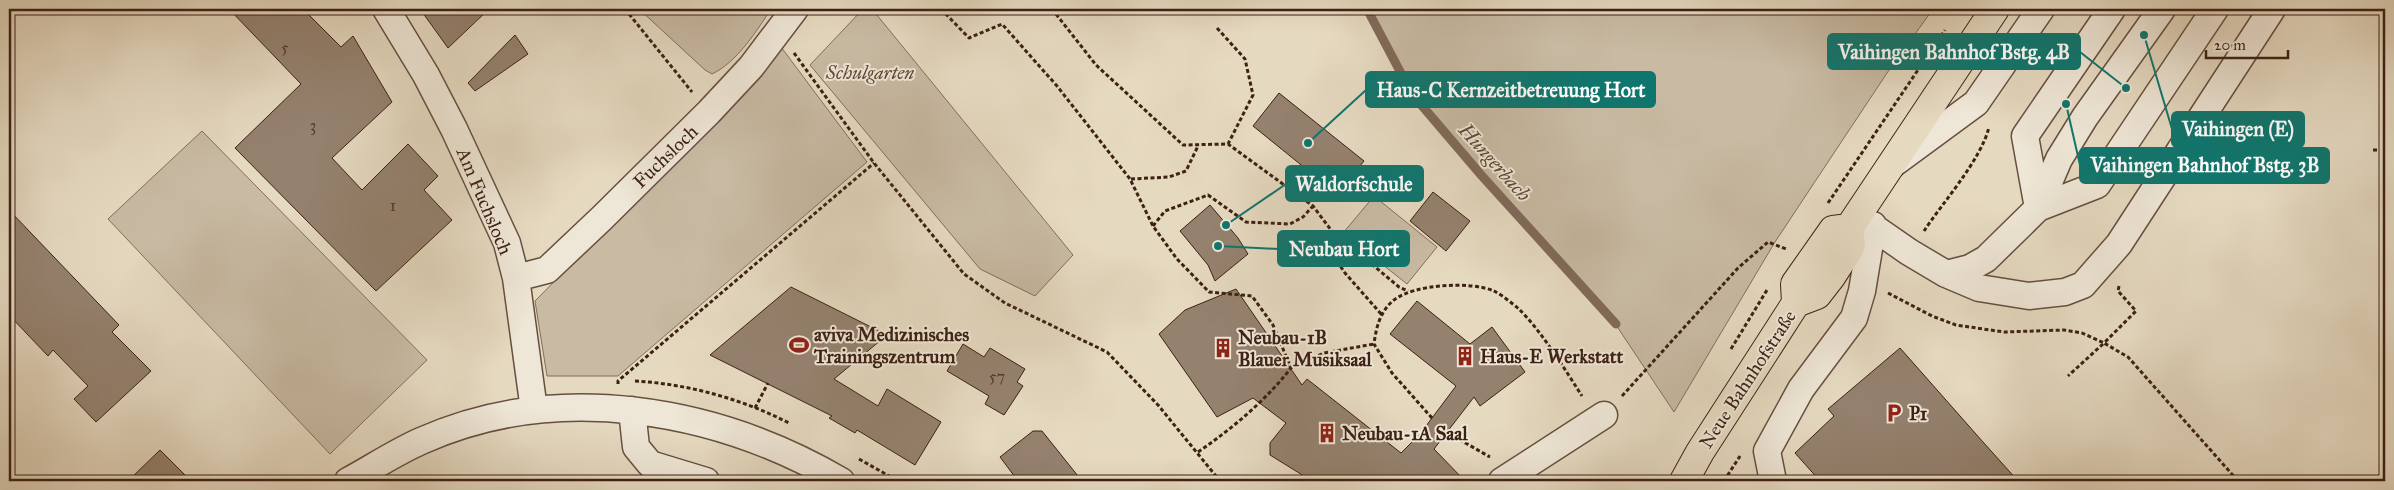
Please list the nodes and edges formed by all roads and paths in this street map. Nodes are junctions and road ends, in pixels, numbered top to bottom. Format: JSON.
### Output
{"nodes":[{"id":1,"x":386,"y":9,"type":"edge"},
{"id":2,"x":625,"y":9,"type":"edge"},
{"id":3,"x":795,"y":9,"type":"edge"},
{"id":4,"x":940,"y":9,"type":"edge"},
{"id":5,"x":1052,"y":9,"type":"edge"},
{"id":6,"x":1995,"y":9,"type":"edge"},
{"id":7,"x":2041,"y":9,"type":"edge"},
{"id":8,"x":2112,"y":9,"type":"edge"},
{"id":9,"x":2162,"y":9,"type":"edge"},
{"id":10,"x":2215,"y":9,"type":"edge"},
{"id":11,"x":2272,"y":9,"type":"edge"},
{"id":12,"x":1217,"y":28,"type":"dead end"},
{"id":13,"x":778,"y":31,"type":"junction"},
{"id":14,"x":709,"y":112,"type":"junction"},
{"id":15,"x":1228,"y":144,"type":"junction"},
{"id":16,"x":1198,"y":146,"type":"junction"},
{"id":17,"x":2373,"y":150,"type":"dead end"},
{"id":18,"x":2385,"y":150,"type":"edge"},
{"id":19,"x":874,"y":163,"type":"junction"},
{"id":20,"x":1891,"y":166,"type":"junction"},
{"id":21,"x":1960,"y":178,"type":"dead end"},
{"id":22,"x":1130,"y":179,"type":"junction"},
{"id":23,"x":1313,"y":206,"type":"junction"},
{"id":24,"x":2038,"y":208,"type":"junction"},
{"id":25,"x":1934,"y":216,"type":"dead end"},
{"id":26,"x":1860,"y":223,"type":"junction"},
{"id":27,"x":1153,"y":226,"type":"junction"},
{"id":28,"x":1331,"y":230,"type":"junction"},
{"id":29,"x":1794,"y":252,"type":"dead end"},
{"id":30,"x":1946,"y":274,"type":"junction"},
{"id":31,"x":516,"y":278,"type":"junction"},
{"id":32,"x":2119,"y":284,"type":"dead end"},
{"id":33,"x":1881,"y":290,"type":"dead end"},
{"id":34,"x":1408,"y":291,"type":"junction"},
{"id":35,"x":1382,"y":316,"type":"junction"},
{"id":36,"x":2104,"y":343,"type":"junction"},
{"id":37,"x":1374,"y":344,"type":"junction"},
{"id":38,"x":1291,"y":368,"type":"junction"},
{"id":39,"x":2068,"y":376,"type":"dead end"},
{"id":40,"x":768,"y":383,"type":"dead end"},
{"id":41,"x":755,"y":408,"type":"dead end"},
{"id":42,"x":534,"y":410,"type":"junction"},
{"id":43,"x":624,"y":410,"type":"junction"},
{"id":44,"x":1432,"y":418,"type":"dead end"},
{"id":45,"x":1598,"y":419,"type":"junction"},
{"id":46,"x":1448,"y":433,"type":"dead end"},
{"id":47,"x":1198,"y":452,"type":"junction"},
{"id":48,"x":1507,"y":478,"type":"edge"},
{"id":49,"x":348,"y":481,"type":"edge"},
{"id":50,"x":706,"y":481,"type":"edge"},
{"id":51,"x":841,"y":481,"type":"edge"},
{"id":52,"x":1220,"y":481,"type":"edge"},
{"id":53,"x":1684,"y":481,"type":"edge"},
{"id":54,"x":1773,"y":481,"type":"edge"},
{"id":55,"x":2238,"y":481,"type":"edge"}],
"edges":[{"from":1,"to":31,"type":"street","name":"Am Fuchsloch"},
{"from":2,"to":14,"type":"path"},
{"from":3,"to":13,"type":"street","name":"Fuchsloch"},
{"from":4,"to":22,"type":"path"},
{"from":5,"to":16,"type":"path"},
{"from":6,"to":20,"type":"main road"},
{"from":7,"to":20,"type":"street"},
{"from":8,"to":24,"type":"street"},
{"from":9,"to":24,"type":"street"},
{"from":10,"to":24,"type":"street"},
{"from":11,"to":30,"type":"street"},
{"from":12,"to":15,"type":"path"},
{"from":13,"to":14,"type":"street","name":"Fuchsloch"},
{"from":13,"to":19,"type":"path"},
{"from":14,"to":31,"type":"street","name":"Fuchsloch"},
{"from":15,"to":16,"type":"path"},
{"from":15,"to":23,"type":"path"},
{"from":16,"to":22,"type":"path"},
{"from":17,"to":18,"type":"path"},
{"from":19,"to":43,"type":"path"},
{"from":19,"to":47,"type":"path"},
{"from":20,"to":26,"type":"main road"},
{"from":21,"to":25,"type":"path"},
{"from":22,"to":27,"type":"path"},
{"from":23,"to":27,"type":"path"},
{"from":23,"to":28,"type":"path"},
{"from":24,"to":30,"type":"street"},
{"from":26,"to":30,"type":"street"},
{"from":26,"to":53,"type":"main road","name":"Neue Bahnhofstraße"},
{"from":26,"to":54,"type":"street"},
{"from":27,"to":38,"type":"path"},
{"from":28,"to":34,"type":"path"},
{"from":28,"to":35,"type":"path"},
{"from":29,"to":45,"type":"path"},
{"from":31,"to":42,"type":"street","name":"Am Fuchsloch"},
{"from":32,"to":36,"type":"path"},
{"from":33,"to":36,"type":"path"},
{"from":34,"to":35,"type":"path"},
{"from":34,"to":45,"type":"path"},
{"from":35,"to":37,"type":"path"},
{"from":36,"to":39,"type":"path"},
{"from":36,"to":55,"type":"path"},
{"from":37,"to":38,"type":"path"},
{"from":37,"to":44,"type":"path"},
{"from":38,"to":47,"type":"path"},
{"from":40,"to":41,"type":"path"},
{"from":42,"to":43,"type":"street"},
{"from":42,"to":49,"type":"street"},
{"from":43,"to":50,"type":"street"},
{"from":43,"to":51,"type":"street"},
{"from":45,"to":48,"type":"street"},
{"from":46,"to":48,"type":"path"},
{"from":47,"to":52,"type":"path"}]}
